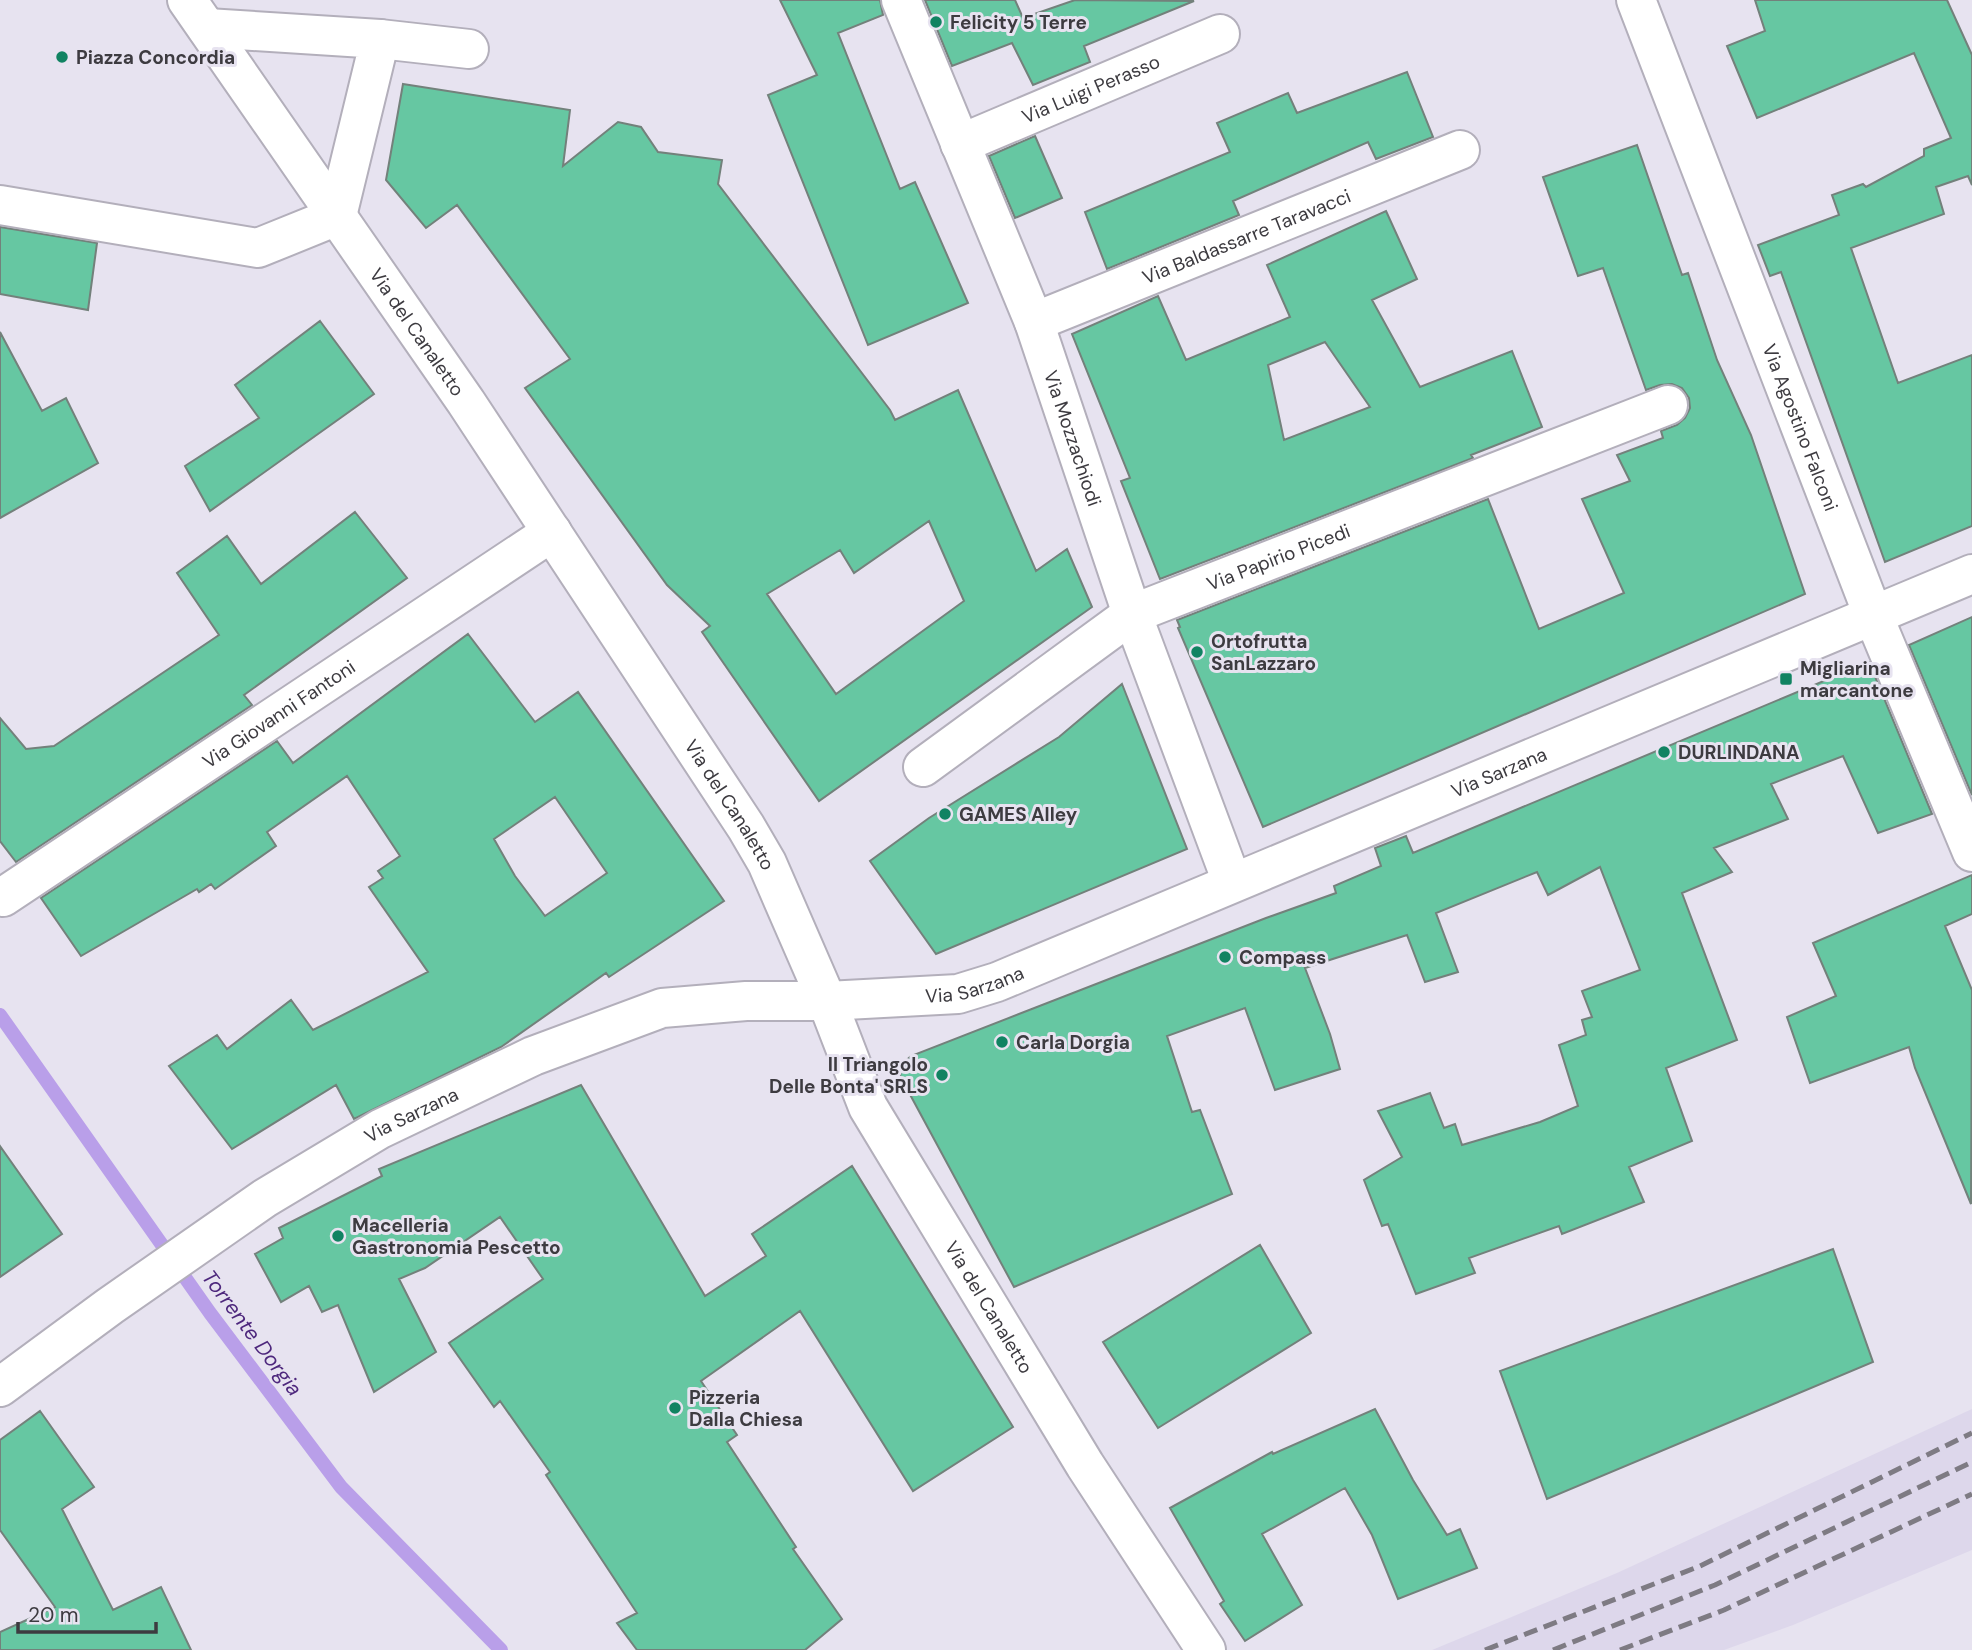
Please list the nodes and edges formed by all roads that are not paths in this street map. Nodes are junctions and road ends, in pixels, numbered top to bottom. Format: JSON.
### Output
{"nodes":[{"id":1,"x":901,"y":0,"type":"edge"},
{"id":2,"x":1636,"y":0,"type":"edge"},
{"id":3,"x":197,"y":14,"type":"edge"},
{"id":4,"x":1220,"y":34,"type":"dead end"},
{"id":5,"x":380,"y":39,"type":"junction"},
{"id":6,"x":469,"y":49,"type":"dead end"},
{"id":7,"x":961,"y":144,"type":"junction"},
{"id":8,"x":1460,"y":150,"type":"dead end"},
{"id":9,"x":0,"y":205,"type":"edge"},
{"id":10,"x":337,"y":216,"type":"junction"},
{"id":11,"x":1034,"y":322,"type":"junction"},
{"id":12,"x":1668,"y":405,"type":"dead end"},
{"id":13,"x":552,"y":532,"type":"junction"},
{"id":14,"x":1972,"y":574,"type":"edge"},
{"id":15,"x":1132,"y":614,"type":"junction"},
{"id":16,"x":1873,"y":615,"type":"junction"},
{"id":17,"x":923,"y":767,"type":"dead end"},
{"id":18,"x":1972,"y":852,"type":"edge"},
{"id":19,"x":1233,"y":882,"type":"junction"},
{"id":20,"x":4,"y":897,"type":"dead end"},
{"id":21,"x":827,"y":1001,"type":"junction"},
{"id":22,"x":0,"y":1387,"type":"edge"},
{"id":23,"x":1206,"y":1650,"type":"edge"}],
"edges":[{"from":1,"to":7,"type":"street","name":"Via Mozzachiodi"},
{"from":2,"to":16,"type":"street","name":"Via Agostino Falconi"},
{"from":3,"to":5,"type":"street"},
{"from":3,"to":10,"type":"street","name":"Via del Canaletto"},
{"from":4,"to":7,"type":"street","name":"Via Luigi Perasso"},
{"from":5,"to":6,"type":"street"},
{"from":5,"to":10,"type":"street"},
{"from":7,"to":11,"type":"street","name":"Via Mozzachiodi"},
{"from":8,"to":11,"type":"street","name":"Via Baldassarre Taravacci"},
{"from":9,"to":10,"type":"street"},
{"from":10,"to":13,"type":"street","name":"Via del Canaletto"},
{"from":11,"to":15,"type":"street","name":"Via Mozzachiodi"},
{"from":12,"to":15,"type":"street","name":"Via Papirio Picedi"},
{"from":13,"to":20,"type":"street","name":"Via Giovanni Fantoni"},
{"from":13,"to":21,"type":"street","name":"Via del Canaletto"},
{"from":14,"to":16,"type":"street","name":"Via Sarzana"},
{"from":15,"to":17,"type":"street","name":"Via Papirio Picedi"},
{"from":15,"to":19,"type":"street","name":"Via Mozzachiodi"},
{"from":16,"to":18,"type":"street","name":"Via Agostino Falconi"},
{"from":16,"to":19,"type":"street","name":"Via Sarzana"},
{"from":19,"to":21,"type":"street","name":"Via Sarzana"},
{"from":21,"to":22,"type":"street","name":"Via Sarzana"},
{"from":21,"to":23,"type":"street","name":"Via del Canaletto"}]}
